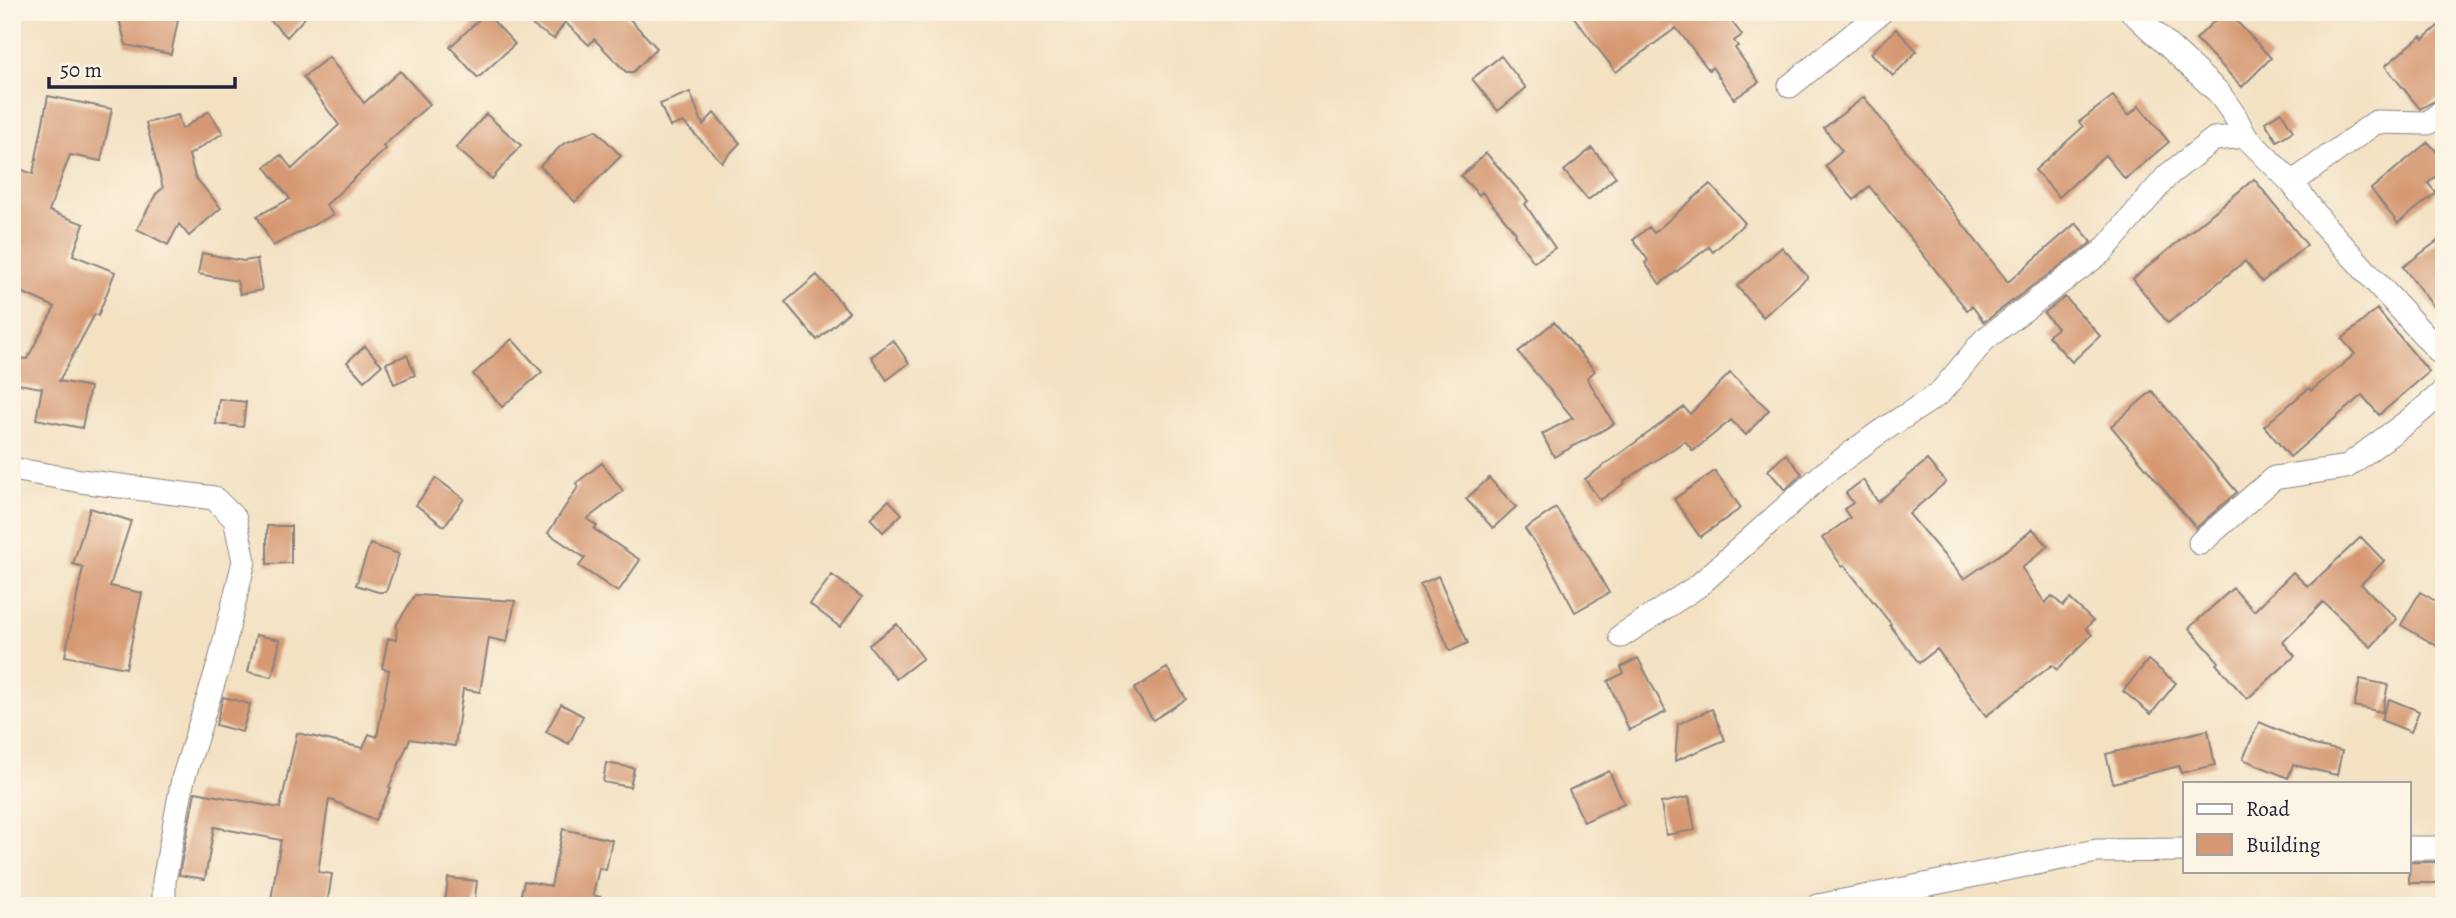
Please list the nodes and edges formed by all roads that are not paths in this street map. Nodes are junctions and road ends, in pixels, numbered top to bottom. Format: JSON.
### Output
{"nodes":[{"id":1,"x":1881,"y":12,"type":"edge"},
{"id":2,"x":2132,"y":12,"type":"edge"},
{"id":3,"x":1790,"y":86,"type":"dead end"},
{"id":4,"x":2444,"y":110,"type":"edge"},
{"id":5,"x":2245,"y":136,"type":"junction"},
{"id":6,"x":2292,"y":183,"type":"junction"},
{"id":7,"x":2444,"y":357,"type":"edge"},
{"id":8,"x":2444,"y":391,"type":"edge"},
{"id":9,"x":12,"y":469,"type":"edge"},
{"id":10,"x":2200,"y":543,"type":"dead end"},
{"id":11,"x":1621,"y":636,"type":"dead end"},
{"id":12,"x":2410,"y":848,"type":"edge"},
{"id":13,"x":2444,"y":848,"type":"edge"},
{"id":14,"x":2183,"y":850,"type":"edge"},
{"id":15,"x":164,"y":906,"type":"edge"},
{"id":16,"x":1818,"y":906,"type":"edge"}],
"edges":[{"from":1,"to":3,"type":"street"},
{"from":2,"to":5,"type":"street"},
{"from":4,"to":6,"type":"street"},
{"from":5,"to":6,"type":"street"},
{"from":5,"to":11,"type":"street"},
{"from":6,"to":7,"type":"street"},
{"from":8,"to":10,"type":"street"},
{"from":9,"to":15,"type":"street"},
{"from":12,"to":13,"type":"street"},
{"from":14,"to":16,"type":"street"}]}
